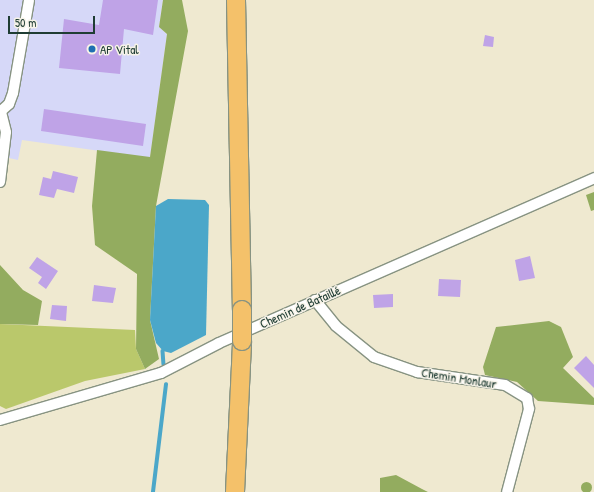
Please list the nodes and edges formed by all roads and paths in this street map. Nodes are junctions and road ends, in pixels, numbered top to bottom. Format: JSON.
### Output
{"nodes":[{"id":1,"x":29,"y":0,"type":"edge"},
{"id":2,"x":236,"y":0,"type":"edge"},
{"id":3,"x":0,"y":112,"type":"edge"},
{"id":4,"x":594,"y":178,"type":"edge"},
{"id":5,"x":0,"y":182,"type":"edge"},
{"id":6,"x":315,"y":300,"type":"junction"},
{"id":7,"x":0,"y":420,"type":"edge"},
{"id":8,"x":235,"y":492,"type":"edge"},
{"id":9,"x":507,"y":492,"type":"edge"}],
"edges":[{"from":1,"to":3,"type":"street"},
{"from":2,"to":8,"type":"highway","bridge":true},
{"from":3,"to":5,"type":"street"},
{"from":4,"to":6,"type":"street","name":"Chemin de Bataillé"},
{"from":6,"to":7,"type":"street","name":"Chemin de Bataillé"},
{"from":6,"to":9,"type":"street","name":"Chemin Monlaur"}]}
